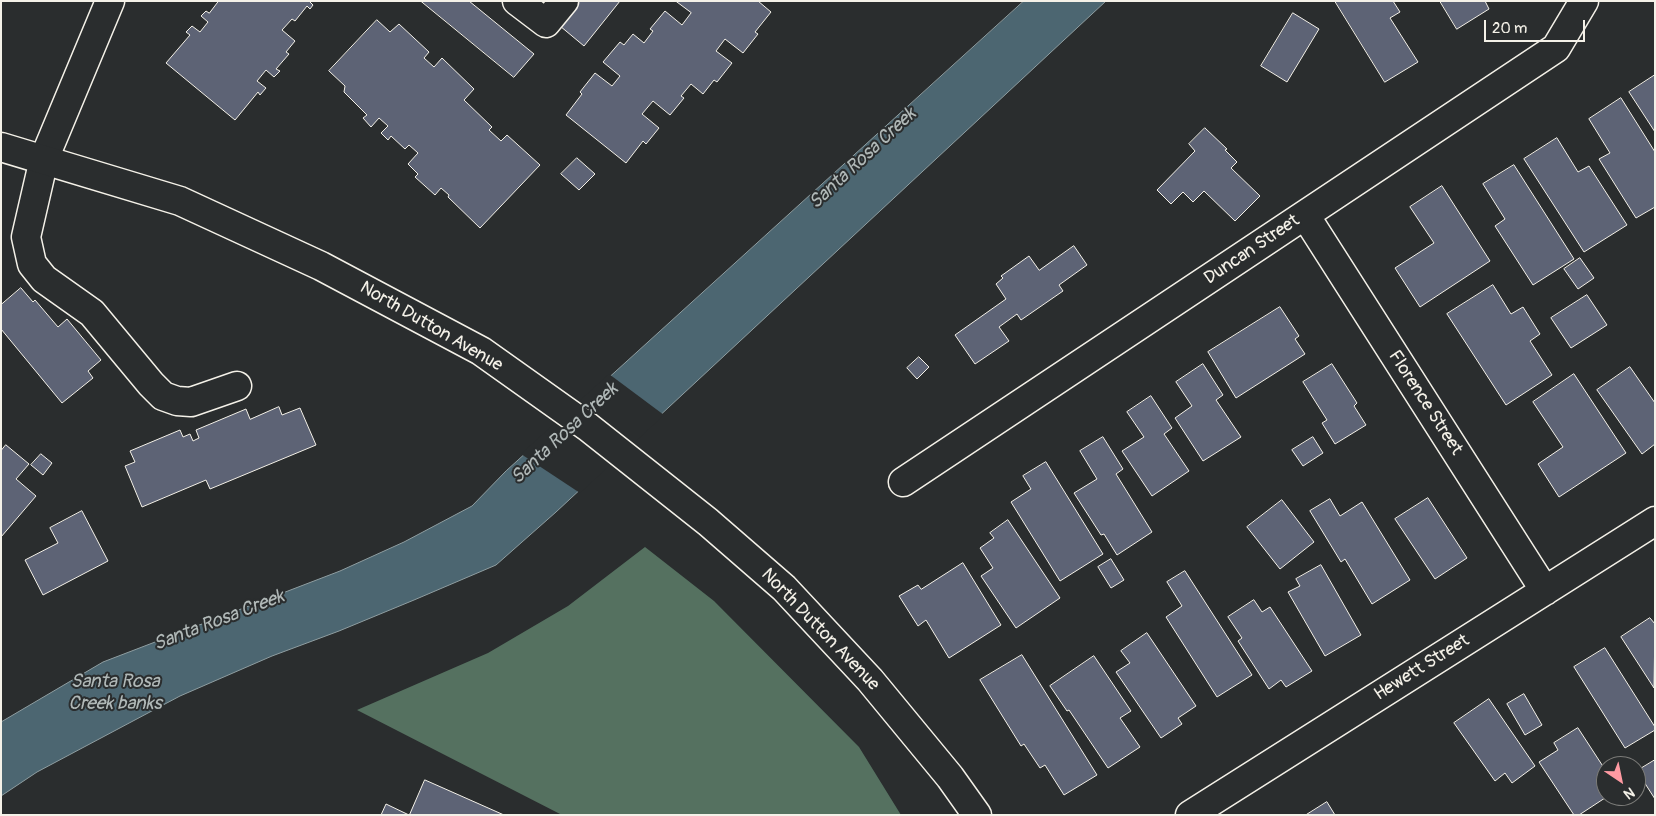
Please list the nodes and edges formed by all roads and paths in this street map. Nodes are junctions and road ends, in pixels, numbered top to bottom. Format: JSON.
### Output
{"nodes":[{"id":1,"x":110,"y":1,"type":"edge"},
{"id":2,"x":517,"y":1,"type":"edge"},
{"id":3,"x":564,"y":1,"type":"edge"},
{"id":4,"x":1584,"y":1,"type":"edge"},
{"id":5,"x":1,"y":147,"type":"edge"},
{"id":6,"x":44,"y":160,"type":"junction"},
{"id":7,"x":1305,"y":215,"type":"junction"},
{"id":8,"x":237,"y":386,"type":"dead end"},
{"id":9,"x":903,"y":482,"type":"dead end"},
{"id":10,"x":1655,"y":520,"type":"edge"},
{"id":11,"x":1544,"y":591,"type":"junction"},
{"id":12,"x":977,"y":815,"type":"edge"},
{"id":13,"x":1190,"y":815,"type":"edge"}],
"edges":[{"from":1,"to":6,"type":"street"},
{"from":2,"to":3,"type":"street"},
{"from":4,"to":7,"type":"street","name":"Duncan Street"},
{"from":5,"to":6,"type":"street","name":"North Dutton Avenue"},
{"from":6,"to":8,"type":"street"},
{"from":6,"to":12,"type":"street","name":"North Dutton Avenue"},
{"from":7,"to":9,"type":"street","name":"Duncan Street"},
{"from":7,"to":11,"type":"street","name":"Florence Street"},
{"from":10,"to":11,"type":"street","name":"Hewett Street"},
{"from":11,"to":13,"type":"street","name":"Hewett Street"}]}
